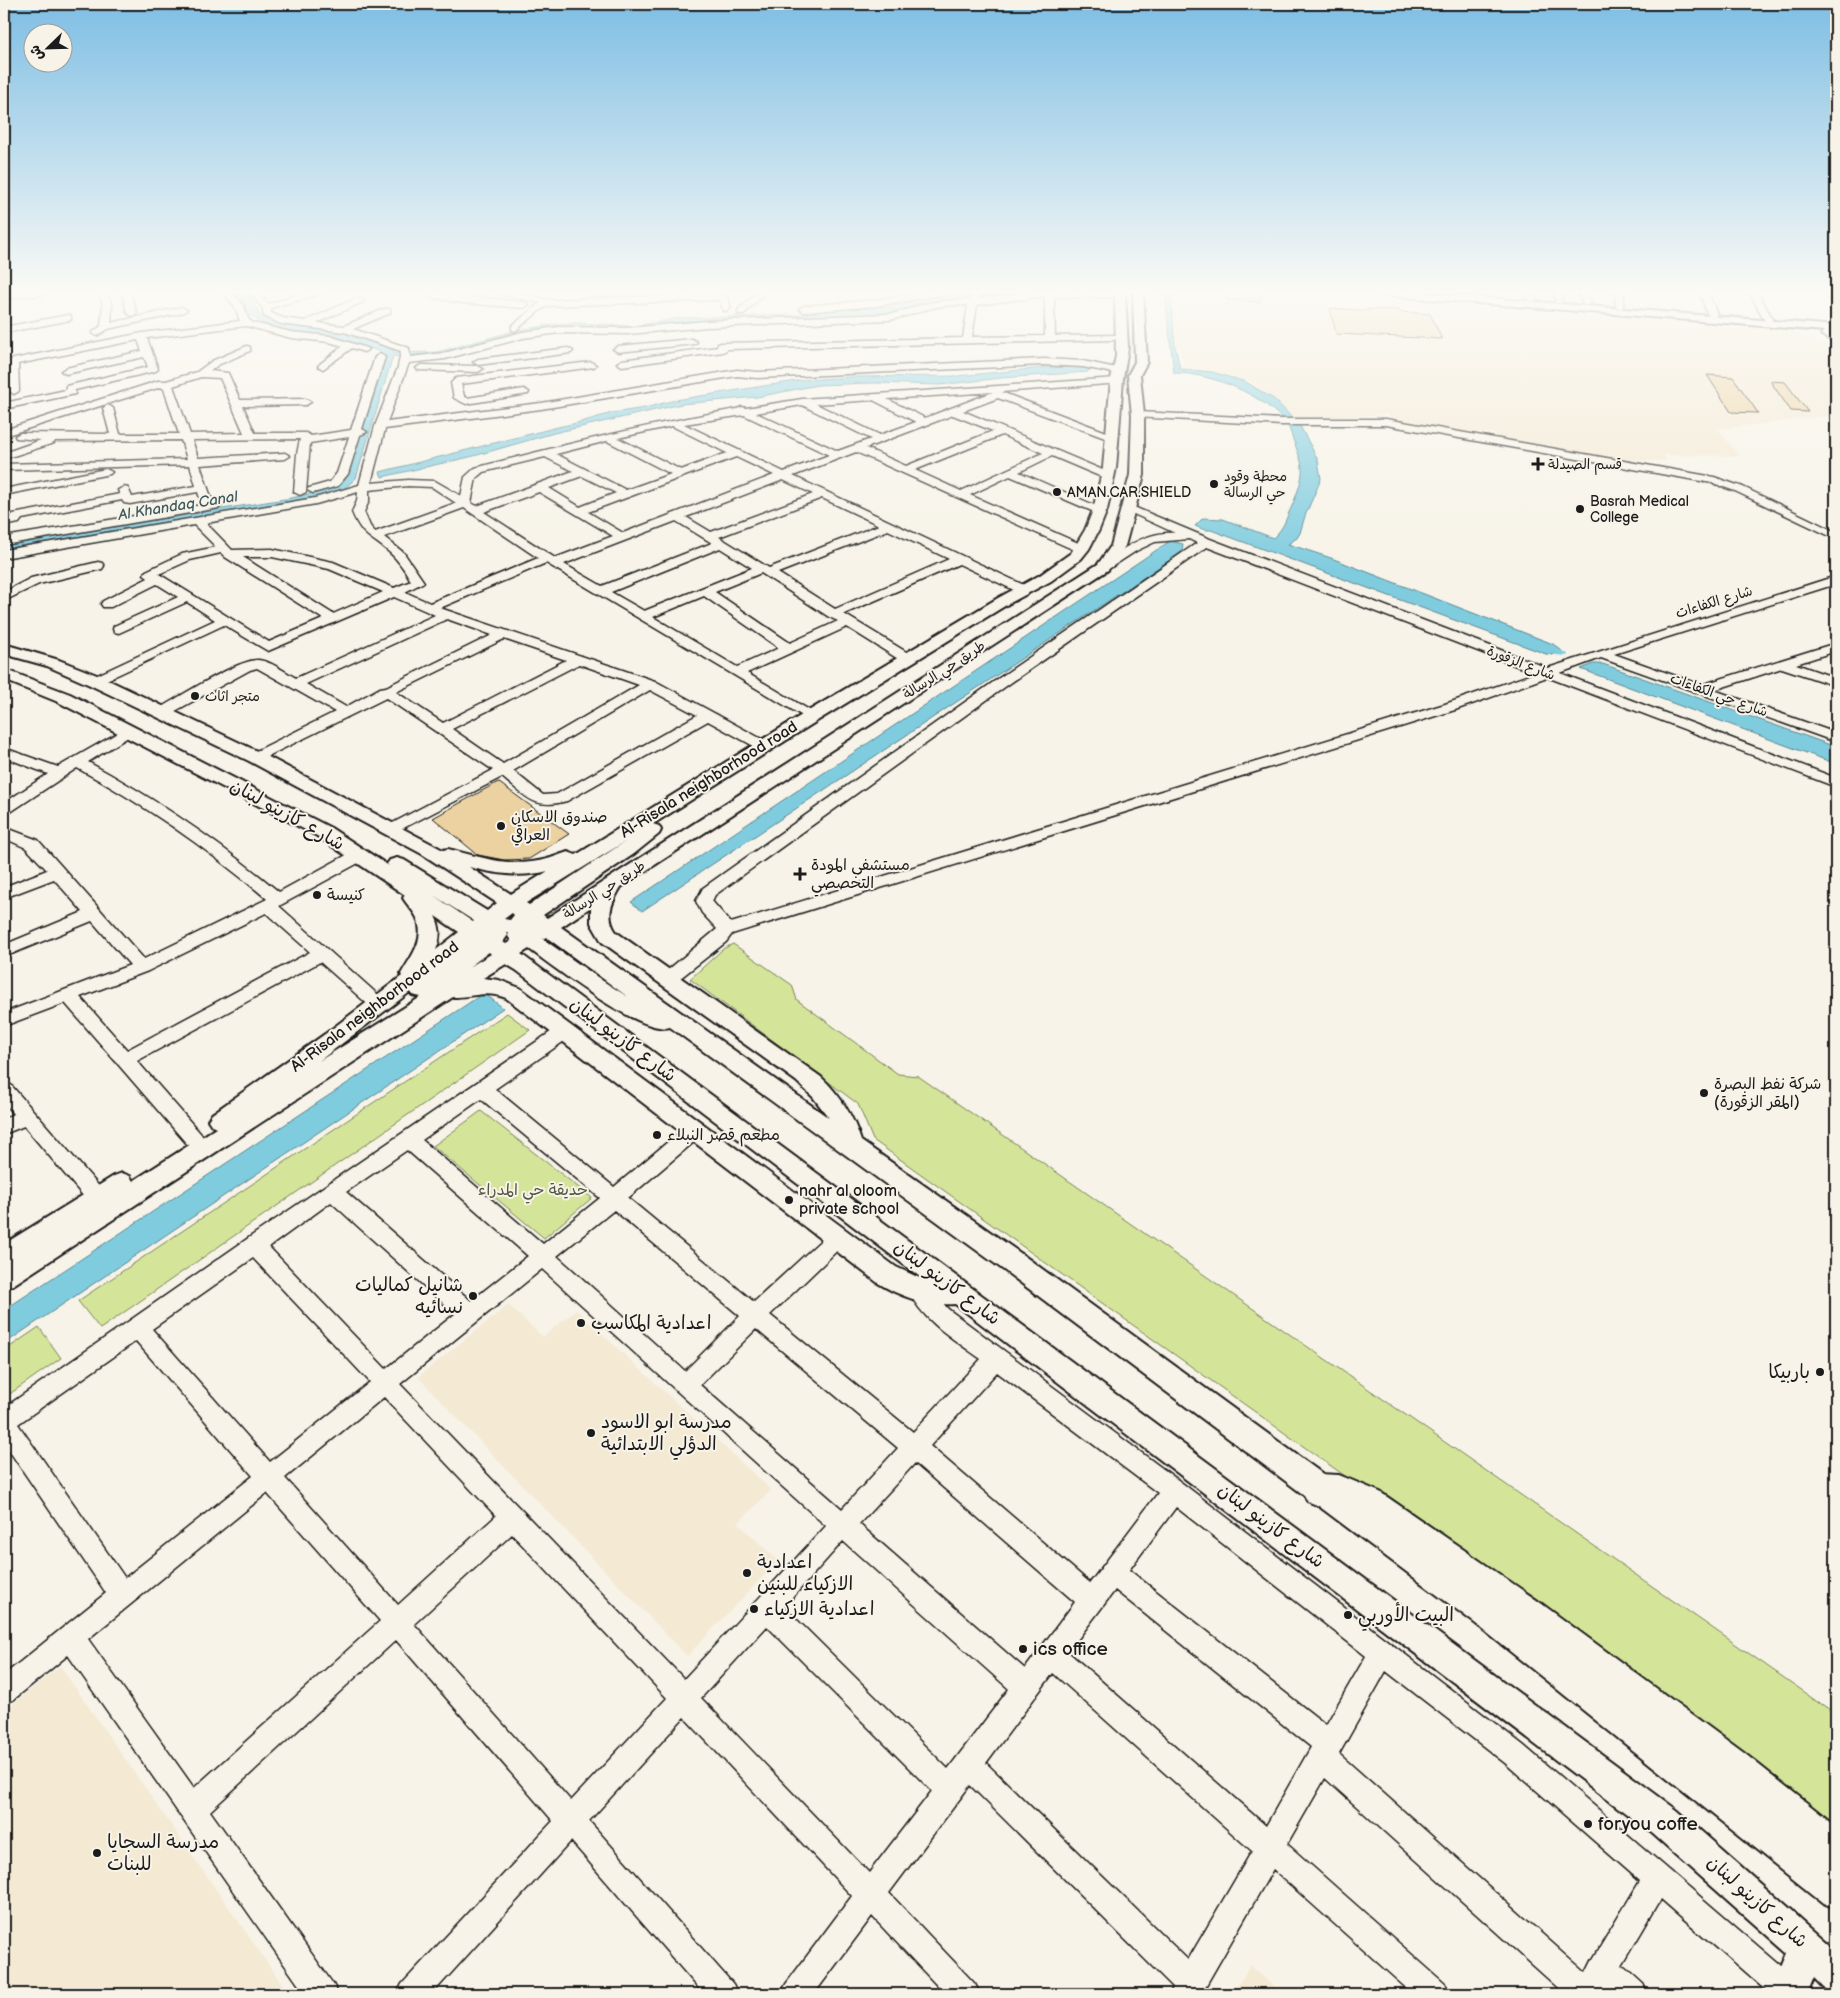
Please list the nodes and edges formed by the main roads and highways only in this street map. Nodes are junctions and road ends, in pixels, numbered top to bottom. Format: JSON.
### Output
{"nodes":[{"id":1,"x":1121,"y":385,"type":"edge"},
{"id":2,"x":1127,"y":385,"type":"edge"},
{"id":3,"x":1003,"y":601,"type":"junction"},
{"id":4,"x":1030,"y":614,"type":"junction"},
{"id":5,"x":4,"y":649,"type":"edge"},
{"id":6,"x":4,"y":674,"type":"edge"},
{"id":7,"x":670,"y":806,"type":"junction"},
{"id":8,"x":324,"y":832,"type":"junction"},
{"id":9,"x":624,"y":834,"type":"junction"},
{"id":10,"x":429,"y":850,"type":"junction"},
{"id":11,"x":617,"y":881,"type":"junction"},
{"id":12,"x":406,"y":887,"type":"junction"},
{"id":13,"x":508,"y":930,"type":"junction"},
{"id":14,"x":443,"y":993,"type":"junction"},
{"id":15,"x":387,"y":999,"type":"junction"},
{"id":16,"x":378,"y":1034,"type":"junction"},
{"id":17,"x":851,"y":1146,"type":"junction"},
{"id":18,"x":4,"y":1257,"type":"edge"},
{"id":19,"x":4,"y":1277,"type":"edge"},
{"id":20,"x":959,"y":1292,"type":"junction"},
{"id":21,"x":1319,"y":1490,"type":"junction"},
{"id":22,"x":1836,"y":1851,"type":"edge"},
{"id":23,"x":1836,"y":1892,"type":"edge"},
{"id":24,"x":1809,"y":1948,"type":"junction"},
{"id":25,"x":1836,"y":1973,"type":"edge"},
{"id":26,"x":1791,"y":1993,"type":"edge"}],
"edges":[{"from":1,"to":3,"type":"main road","name":"Al-Risala neighborhood road"},
{"from":2,"to":4,"type":"main road","name":"طريق حي الرسالة"},
{"from":3,"to":4,"type":"main road"},
{"from":3,"to":7,"type":"main road","name":"Al-Risala neighborhood road"},
{"from":4,"to":11,"type":"main road","name":"طريق حي الرسالة"},
{"from":5,"to":10,"type":"main road","name":"شارع كازينو لبنان"},
{"from":6,"to":8,"type":"main road","name":"شارع كازينو لبنان"},
{"from":7,"to":9,"type":"main road","name":"Al-Risala neighborhood road"},
{"from":7,"to":13,"type":"main road"},
{"from":8,"to":12,"type":"main road","name":"شارع كازينو لبنان"},
{"from":8,"to":13,"type":"main road"},
{"from":9,"to":10,"type":"main road"},
{"from":9,"to":13,"type":"main road","name":"Al-Risala neighborhood road"},
{"from":10,"to":13,"type":"main road","name":"شارع كازينو لبنان"},
{"from":11,"to":13,"type":"main road","name":"طريق حي الرسالة"},
{"from":11,"to":17,"type":"main road"},
{"from":12,"to":13,"type":"main road","name":"شارع كازينو لبنان"},
{"from":12,"to":15,"type":"main road"},
{"from":13,"to":14,"type":"main road","name":"Al-Risala neighborhood road"},
{"from":13,"to":15,"type":"main road","name":"Al-Risala neighborhood road"},
{"from":13,"to":16,"type":"main road"},
{"from":13,"to":17,"type":"main road","name":"شارع كازينو لبنان"},
{"from":13,"to":20,"type":"main road","name":"شارع كازينو لبنان"},
{"from":14,"to":16,"type":"main road","name":"Al-Risala neighborhood road"},
{"from":14,"to":20,"type":"main road"},
{"from":15,"to":18,"type":"main road","name":"Al-Risala neighborhood road"},
{"from":16,"to":19,"type":"main road","name":"Al-Risala neighborhood road"},
{"from":17,"to":21,"type":"main road","name":"شارع كازينو لبنان"},
{"from":20,"to":24,"type":"main road","name":"شارع كازينو لبنان"},
{"from":21,"to":22,"type":"highway"},
{"from":21,"to":23,"type":"main road","name":"شارع كازينو لبنان"},
{"from":24,"to":25,"type":"main road","name":"شارع كازينو لبنان"},
{"from":24,"to":26,"type":"main road"}]}
